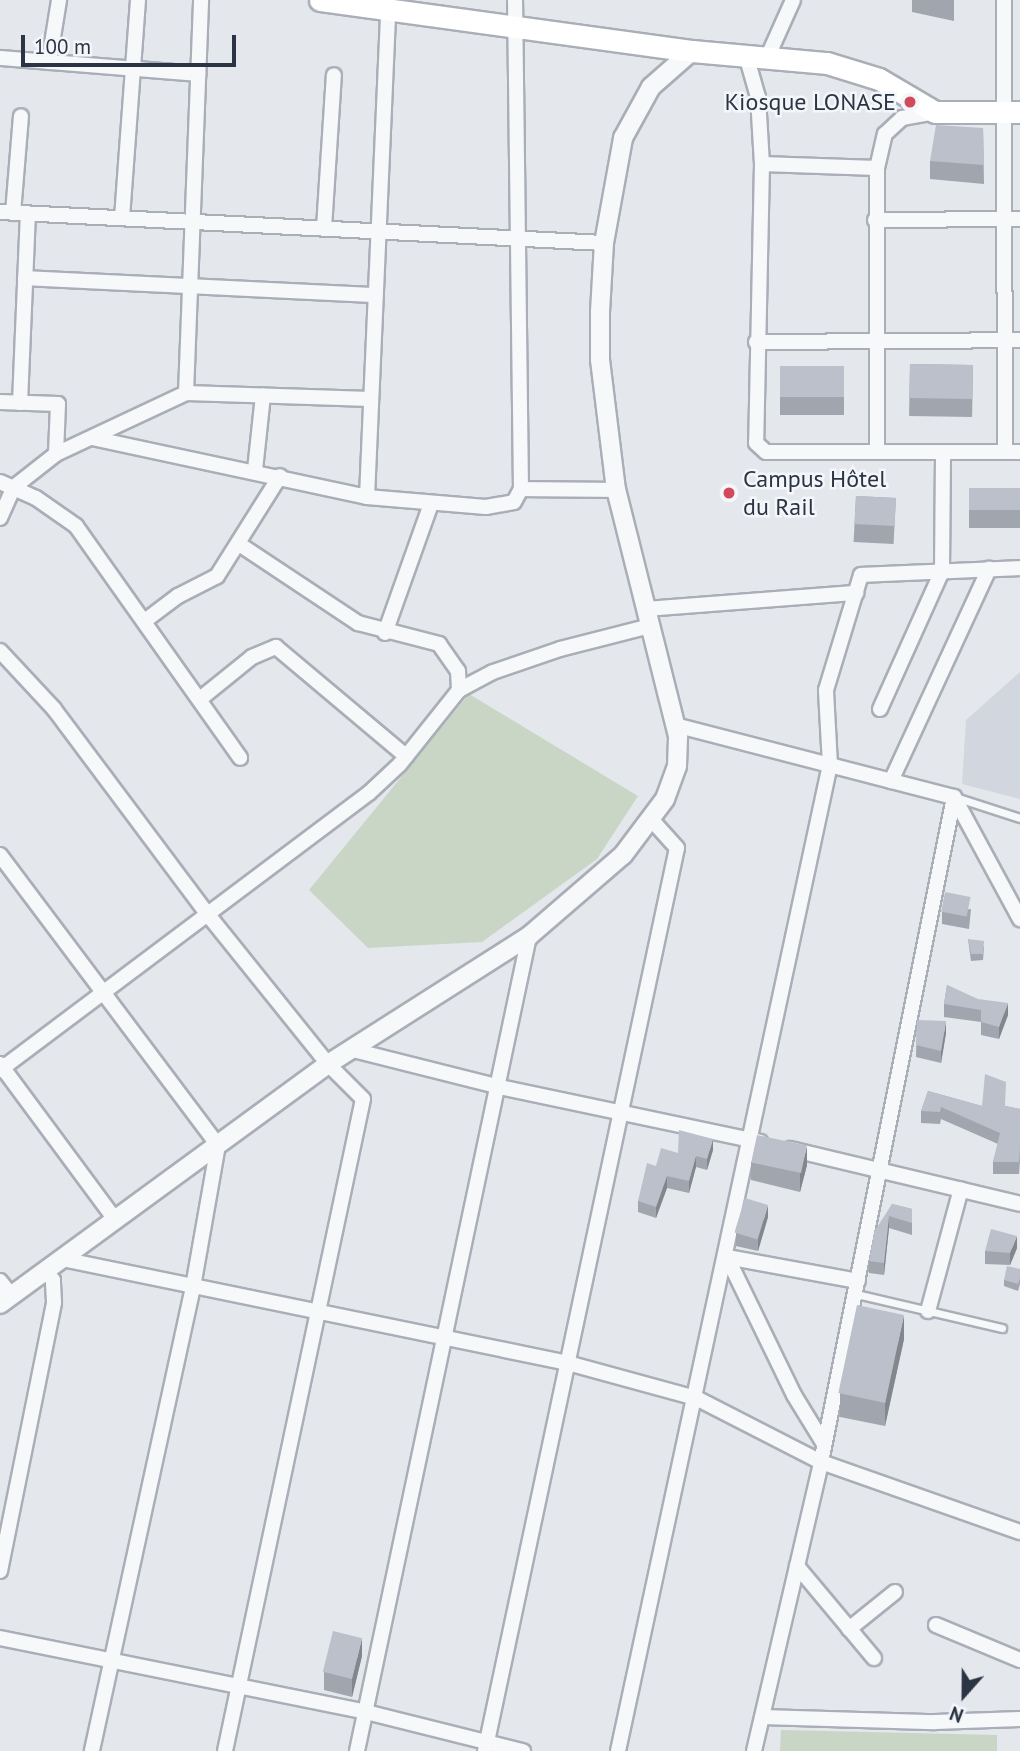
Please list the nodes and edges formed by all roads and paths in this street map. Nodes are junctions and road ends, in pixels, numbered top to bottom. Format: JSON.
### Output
{"nodes":[{"id":1,"x":59,"y":0,"type":"edge"},
{"id":2,"x":138,"y":0,"type":"edge"},
{"id":3,"x":201,"y":0,"type":"edge"},
{"id":4,"x":320,"y":0,"type":"edge"},
{"id":5,"x":515,"y":0,"type":"edge"},
{"id":6,"x":793,"y":0,"type":"edge"},
{"id":7,"x":1004,"y":0,"type":"edge"},
{"id":8,"x":388,"y":10,"type":"junction"},
{"id":9,"x":515,"y":24,"type":"junction"},
{"id":10,"x":692,"y":51,"type":"junction"},
{"id":11,"x":746,"y":55,"type":"junction"},
{"id":12,"x":768,"y":56,"type":"junction"},
{"id":13,"x":0,"y":58,"type":"edge"},
{"id":14,"x":49,"y":62,"type":"junction"},
{"id":15,"x":133,"y":68,"type":"junction"},
{"id":16,"x":198,"y":74,"type":"junction"},
{"id":17,"x":334,"y":75,"type":"dead end"},
{"id":18,"x":935,"y":112,"type":"junction"},
{"id":19,"x":1012,"y":112,"type":"edge"},
{"id":20,"x":21,"y":116,"type":"dead end"},
{"id":21,"x":762,"y":164,"type":"junction"},
{"id":22,"x":877,"y":168,"type":"junction"},
{"id":23,"x":14,"y":213,"type":"edge"},
{"id":24,"x":122,"y":218,"type":"junction"},
{"id":25,"x":1004,"y":219,"type":"junction"},
{"id":26,"x":1020,"y":219,"type":"edge"},
{"id":27,"x":875,"y":220,"type":"junction"},
{"id":28,"x":192,"y":222,"type":"junction"},
{"id":29,"x":324,"y":229,"type":"junction"},
{"id":30,"x":379,"y":231,"type":"junction"},
{"id":31,"x":515,"y":238,"type":"junction"},
{"id":32,"x":604,"y":243,"type":"junction"},
{"id":33,"x":25,"y":278,"type":"junction"},
{"id":34,"x":190,"y":286,"type":"junction"},
{"id":35,"x":376,"y":295,"type":"junction"},
{"id":36,"x":1005,"y":340,"type":"junction"},
{"id":37,"x":1020,"y":340,"type":"edge"},
{"id":38,"x":876,"y":341,"type":"junction"},
{"id":39,"x":755,"y":342,"type":"junction"},
{"id":40,"x":186,"y":393,"type":"junction"},
{"id":41,"x":263,"y":395,"type":"junction"},
{"id":42,"x":372,"y":398,"type":"junction"},
{"id":43,"x":0,"y":401,"type":"edge"},
{"id":44,"x":20,"y":402,"type":"junction"},
{"id":45,"x":92,"y":438,"type":"junction"},
{"id":46,"x":877,"y":452,"type":"junction"},
{"id":47,"x":943,"y":452,"type":"junction"},
{"id":48,"x":1005,"y":452,"type":"junction"},
{"id":49,"x":1020,"y":452,"type":"edge"},
{"id":50,"x":55,"y":454,"type":"junction"},
{"id":51,"x":255,"y":470,"type":"junction"},
{"id":52,"x":280,"y":476,"type":"junction"},
{"id":53,"x":7,"y":484,"type":"edge"},
{"id":54,"x":521,"y":489,"type":"junction"},
{"id":55,"x":617,"y":490,"type":"junction"},
{"id":56,"x":367,"y":497,"type":"junction"},
{"id":57,"x":431,"y":504,"type":"junction"},
{"id":58,"x":0,"y":518,"type":"edge"},
{"id":59,"x":239,"y":544,"type":"junction"},
{"id":60,"x":1020,"y":568,"type":"edge"},
{"id":61,"x":989,"y":569,"type":"junction"},
{"id":62,"x":942,"y":571,"type":"junction"},
{"id":63,"x":856,"y":593,"type":"junction"},
{"id":64,"x":648,"y":617,"type":"junction"},
{"id":65,"x":146,"y":620,"type":"junction"},
{"id":66,"x":385,"y":633,"type":"junction"},
{"id":67,"x":0,"y":651,"type":"edge"},
{"id":68,"x":459,"y":690,"type":"junction"},
{"id":69,"x":200,"y":699,"type":"junction"},
{"id":70,"x":880,"y":709,"type":"dead end"},
{"id":71,"x":675,"y":725,"type":"junction"},
{"id":72,"x":406,"y":756,"type":"junction"},
{"id":73,"x":240,"y":758,"type":"dead end"},
{"id":74,"x":830,"y":765,"type":"junction"},
{"id":75,"x":891,"y":781,"type":"junction"},
{"id":76,"x":954,"y":797,"type":"junction"},
{"id":77,"x":1020,"y":818,"type":"edge"},
{"id":78,"x":652,"y":820,"type":"junction"},
{"id":79,"x":0,"y":855,"type":"edge"},
{"id":80,"x":209,"y":916,"type":"junction"},
{"id":81,"x":1020,"y":919,"type":"edge"},
{"id":82,"x":529,"y":936,"type":"junction"},
{"id":83,"x":107,"y":991,"type":"junction"},
{"id":84,"x":353,"y":1050,"type":"junction"},
{"id":85,"x":328,"y":1064,"type":"junction"},
{"id":86,"x":1,"y":1067,"type":"edge"},
{"id":87,"x":500,"y":1087,"type":"junction"},
{"id":88,"x":621,"y":1113,"type":"junction"},
{"id":89,"x":752,"y":1141,"type":"junction"},
{"id":90,"x":218,"y":1145,"type":"junction"},
{"id":91,"x":882,"y":1169,"type":"junction"},
{"id":92,"x":961,"y":1189,"type":"junction"},
{"id":93,"x":1020,"y":1203,"type":"edge"},
{"id":94,"x":116,"y":1221,"type":"junction"},
{"id":95,"x":727,"y":1257,"type":"junction"},
{"id":96,"x":62,"y":1259,"type":"junction"},
{"id":97,"x":45,"y":1271,"type":"junction"},
{"id":98,"x":193,"y":1287,"type":"junction"},
{"id":99,"x":857,"y":1287,"type":"junction"},
{"id":100,"x":4,"y":1293,"type":"edge"},
{"id":101,"x":316,"y":1311,"type":"junction"},
{"id":102,"x":928,"y":1311,"type":"junction"},
{"id":103,"x":1002,"y":1328,"type":"dead end"},
{"id":104,"x":444,"y":1340,"type":"junction"},
{"id":105,"x":568,"y":1363,"type":"junction"},
{"id":106,"x":696,"y":1398,"type":"junction"},
{"id":107,"x":824,"y":1444,"type":"junction"},
{"id":108,"x":821,"y":1462,"type":"junction"},
{"id":109,"x":1020,"y":1532,"type":"edge"},
{"id":110,"x":797,"y":1566,"type":"junction"},
{"id":111,"x":0,"y":1571,"type":"edge"},
{"id":112,"x":895,"y":1592,"type":"dead end"},
{"id":113,"x":936,"y":1625,"type":"dead end"},
{"id":114,"x":849,"y":1629,"type":"junction"},
{"id":115,"x":0,"y":1638,"type":"edge"},
{"id":116,"x":874,"y":1658,"type":"dead end"},
{"id":117,"x":1020,"y":1660,"type":"edge"},
{"id":118,"x":112,"y":1663,"type":"junction"},
{"id":119,"x":239,"y":1687,"type":"junction"},
{"id":120,"x":366,"y":1712,"type":"junction"},
{"id":121,"x":762,"y":1717,"type":"junction"},
{"id":122,"x":1020,"y":1719,"type":"edge"},
{"id":123,"x":486,"y":1747,"type":"edge"},
{"id":124,"x":92,"y":1751,"type":"edge"},
{"id":125,"x":225,"y":1751,"type":"edge"},
{"id":126,"x":357,"y":1751,"type":"edge"},
{"id":127,"x":523,"y":1751,"type":"edge"},
{"id":128,"x":618,"y":1751,"type":"edge"},
{"id":129,"x":754,"y":1751,"type":"edge"}],
"edges":[{"from":1,"to":14,"type":"street"},
{"from":2,"to":15,"type":"street"},
{"from":3,"to":16,"type":"street"},
{"from":4,"to":8,"type":"main road"},
{"from":5,"to":9,"type":"street"},
{"from":6,"to":12,"type":"street"},
{"from":7,"to":19,"type":"street"},
{"from":8,"to":9,"type":"main road"},
{"from":8,"to":30,"type":"street"},
{"from":9,"to":10,"type":"main road"},
{"from":9,"to":31,"type":"street"},
{"from":10,"to":11,"type":"main road"},
{"from":10,"to":32,"type":"street"},
{"from":11,"to":12,"type":"main road"},
{"from":11,"to":21,"type":"street"},
{"from":12,"to":18,"type":"main road"},
{"from":13,"to":14,"type":"street"},
{"from":14,"to":15,"type":"street"},
{"from":15,"to":16,"type":"street"},
{"from":15,"to":24,"type":"street"},
{"from":16,"to":28,"type":"street"},
{"from":17,"to":29,"type":"street"},
{"from":18,"to":19,"type":"main road"},
{"from":18,"to":22,"type":"street"},
{"from":19,"to":25,"type":"street"},
{"from":20,"to":23,"type":"street"},
{"from":21,"to":22,"type":"street"},
{"from":21,"to":39,"type":"street"},
{"from":22,"to":27,"type":"street"},
{"from":23,"to":24,"type":"street"},
{"from":23,"to":33,"type":"street"},
{"from":24,"to":28,"type":"street"},
{"from":25,"to":26,"type":"street"},
{"from":25,"to":27,"type":"street"},
{"from":25,"to":36,"type":"street"},
{"from":27,"to":38,"type":"street"},
{"from":28,"to":29,"type":"street"},
{"from":28,"to":34,"type":"street"},
{"from":29,"to":30,"type":"street"},
{"from":30,"to":31,"type":"street"},
{"from":30,"to":35,"type":"street"},
{"from":31,"to":32,"type":"street"},
{"from":31,"to":54,"type":"street"},
{"from":32,"to":55,"type":"street"},
{"from":33,"to":34,"type":"street"},
{"from":33,"to":44,"type":"street"},
{"from":34,"to":35,"type":"street"},
{"from":34,"to":40,"type":"street"},
{"from":35,"to":42,"type":"street"},
{"from":36,"to":37,"type":"street"},
{"from":36,"to":38,"type":"street"},
{"from":36,"to":48,"type":"street"},
{"from":38,"to":39,"type":"street"},
{"from":38,"to":46,"type":"street"},
{"from":39,"to":46,"type":"street"},
{"from":40,"to":41,"type":"street"},
{"from":40,"to":45,"type":"street"},
{"from":41,"to":42,"type":"street"},
{"from":41,"to":51,"type":"street"},
{"from":42,"to":56,"type":"street"},
{"from":43,"to":44,"type":"street"},
{"from":44,"to":50,"type":"street"},
{"from":45,"to":50,"type":"street"},
{"from":45,"to":51,"type":"street"},
{"from":46,"to":47,"type":"street"},
{"from":47,"to":48,"type":"street"},
{"from":47,"to":62,"type":"street"},
{"from":48,"to":49,"type":"street"},
{"from":50,"to":53,"type":"street"},
{"from":51,"to":52,"type":"street"},
{"from":52,"to":56,"type":"street"},
{"from":52,"to":59,"type":"street"},
{"from":53,"to":58,"type":"street"},
{"from":53,"to":65,"type":"street"},
{"from":54,"to":55,"type":"street"},
{"from":54,"to":57,"type":"street"},
{"from":55,"to":64,"type":"street"},
{"from":56,"to":57,"type":"street"},
{"from":57,"to":66,"type":"street"},
{"from":59,"to":65,"type":"street"},
{"from":59,"to":66,"type":"street"},
{"from":60,"to":61,"type":"street"},
{"from":61,"to":62,"type":"street"},
{"from":61,"to":75,"type":"street"},
{"from":62,"to":63,"type":"street"},
{"from":62,"to":70,"type":"street"},
{"from":63,"to":64,"type":"street"},
{"from":63,"to":74,"type":"street"},
{"from":64,"to":68,"type":"street"},
{"from":64,"to":71,"type":"street"},
{"from":65,"to":69,"type":"street"},
{"from":66,"to":68,"type":"street"},
{"from":67,"to":80,"type":"street"},
{"from":68,"to":72,"type":"street"},
{"from":69,"to":72,"type":"street"},
{"from":69,"to":73,"type":"street"},
{"from":71,"to":74,"type":"street"},
{"from":71,"to":78,"type":"street"},
{"from":72,"to":80,"type":"street"},
{"from":74,"to":75,"type":"street"},
{"from":74,"to":89,"type":"street"},
{"from":75,"to":76,"type":"street"},
{"from":76,"to":77,"type":"lane"},
{"from":76,"to":81,"type":"street"},
{"from":76,"to":91,"type":"street"},
{"from":78,"to":82,"type":"street"},
{"from":78,"to":88,"type":"street"},
{"from":79,"to":83,"type":"street"},
{"from":80,"to":83,"type":"street"},
{"from":80,"to":85,"type":"street"},
{"from":82,"to":84,"type":"street"},
{"from":82,"to":87,"type":"street"},
{"from":83,"to":86,"type":"street"},
{"from":83,"to":90,"type":"street"},
{"from":84,"to":85,"type":"street"},
{"from":84,"to":87,"type":"street"},
{"from":85,"to":90,"type":"street"},
{"from":85,"to":101,"type":"street"},
{"from":86,"to":94,"type":"street"},
{"from":87,"to":88,"type":"street"},
{"from":87,"to":104,"type":"street"},
{"from":88,"to":89,"type":"street"},
{"from":88,"to":105,"type":"street"},
{"from":89,"to":91,"type":"street"},
{"from":89,"to":95,"type":"street"},
{"from":90,"to":94,"type":"street"},
{"from":90,"to":98,"type":"street"},
{"from":91,"to":92,"type":"street"},
{"from":91,"to":99,"type":"street"},
{"from":92,"to":93,"type":"street"},
{"from":92,"to":102,"type":"street"},
{"from":94,"to":96,"type":"street"},
{"from":95,"to":99,"type":"street"},
{"from":95,"to":106,"type":"street"},
{"from":95,"to":107,"type":"street"},
{"from":96,"to":97,"type":"street"},
{"from":96,"to":98,"type":"street"},
{"from":97,"to":100,"type":"street"},
{"from":97,"to":111,"type":"street"},
{"from":98,"to":101,"type":"street"},
{"from":98,"to":118,"type":"street"},
{"from":99,"to":102,"type":"lane"},
{"from":99,"to":107,"type":"street"},
{"from":101,"to":104,"type":"street"},
{"from":101,"to":119,"type":"street"},
{"from":102,"to":103,"type":"lane"},
{"from":104,"to":105,"type":"street"},
{"from":104,"to":120,"type":"street"},
{"from":105,"to":106,"type":"street"},
{"from":105,"to":123,"type":"street"},
{"from":106,"to":108,"type":"street"},
{"from":106,"to":128,"type":"street"},
{"from":107,"to":108,"type":"street"},
{"from":108,"to":109,"type":"street"},
{"from":108,"to":110,"type":"street"},
{"from":110,"to":114,"type":"street"},
{"from":110,"to":121,"type":"street"},
{"from":112,"to":114,"type":"street"},
{"from":113,"to":117,"type":"street"},
{"from":114,"to":116,"type":"street"},
{"from":115,"to":118,"type":"street"},
{"from":118,"to":119,"type":"street"},
{"from":118,"to":124,"type":"street"},
{"from":119,"to":120,"type":"street"},
{"from":119,"to":125,"type":"street"},
{"from":120,"to":123,"type":"street"},
{"from":120,"to":126,"type":"street"},
{"from":121,"to":122,"type":"street"},
{"from":121,"to":129,"type":"street"},
{"from":123,"to":127,"type":"street"}]}
